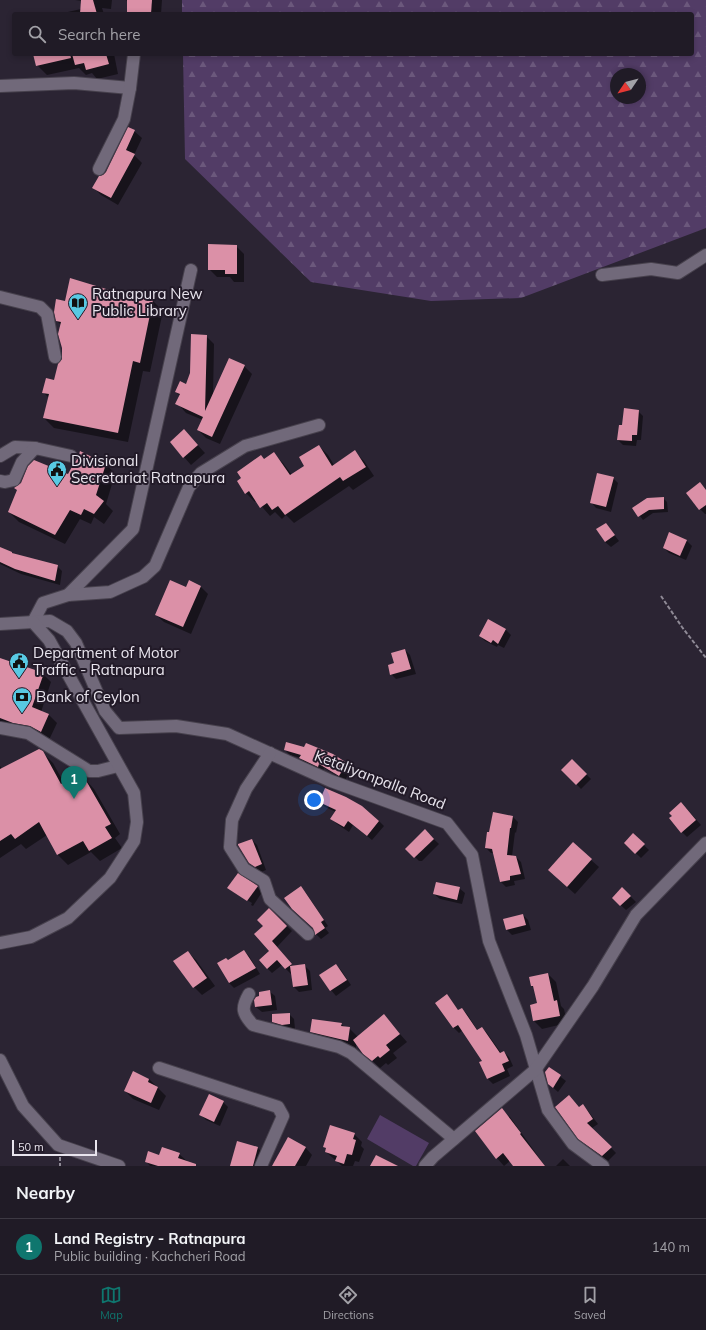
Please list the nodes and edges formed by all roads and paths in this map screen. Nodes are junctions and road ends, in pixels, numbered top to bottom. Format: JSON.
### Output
{"nodes":[{"id":1,"x":134,"y":56,"type":"edge"},
{"id":2,"x":0,"y":86,"type":"edge"},
{"id":3,"x":130,"y":88,"type":"junction"},
{"id":4,"x":99,"y":168,"type":"dead end"},
{"id":5,"x":706,"y":255,"type":"edge"},
{"id":6,"x":190,"y":270,"type":"dead end"},
{"id":7,"x":602,"y":274,"type":"dead end"},
{"id":8,"x":0,"y":297,"type":"edge"},
{"id":9,"x":55,"y":357,"type":"dead end"},
{"id":10,"x":319,"y":425,"type":"dead end"},
{"id":11,"x":35,"y":448,"type":"junction"},
{"id":12,"x":0,"y":456,"type":"edge"},
{"id":13,"x":71,"y":456,"type":"dead end"},
{"id":14,"x":0,"y":482,"type":"edge"},
{"id":15,"x":68,"y":595,"type":"junction"},
{"id":16,"x":661,"y":596,"type":"dead end"},
{"id":17,"x":33,"y":622,"type":"junction"},
{"id":18,"x":0,"y":624,"type":"edge"},
{"id":19,"x":706,"y":658,"type":"edge"},
{"id":20,"x":0,"y":728,"type":"edge"},
{"id":21,"x":270,"y":753,"type":"junction"},
{"id":22,"x":118,"y":766,"type":"junction"},
{"id":23,"x":706,"y":842,"type":"edge"},
{"id":24,"x":308,"y":934,"type":"dead end"},
{"id":25,"x":0,"y":943,"type":"edge"},
{"id":26,"x":249,"y":994,"type":"dead end"},
{"id":27,"x":0,"y":1060,"type":"edge"},
{"id":28,"x":159,"y":1068,"type":"dead end"},
{"id":29,"x":535,"y":1070,"type":"junction"},
{"id":30,"x":454,"y":1139,"type":"junction"},
{"id":31,"x":119,"y":1166,"type":"edge"},
{"id":32,"x":262,"y":1166,"type":"edge"},
{"id":33,"x":425,"y":1166,"type":"edge"},
{"id":34,"x":603,"y":1166,"type":"edge"}],
"edges":[{"from":1,"to":3,"type":"street"},
{"from":2,"to":3,"type":"street"},
{"from":3,"to":4,"type":"street"},
{"from":5,"to":7,"type":"street"},
{"from":6,"to":15,"type":"street"},
{"from":8,"to":9,"type":"street"},
{"from":10,"to":15,"type":"street"},
{"from":11,"to":12,"type":"street"},
{"from":11,"to":13,"type":"street"},
{"from":11,"to":14,"type":"street"},
{"from":15,"to":17,"type":"street"},
{"from":16,"to":19,"type":"path"},
{"from":17,"to":18,"type":"street"},
{"from":17,"to":21,"type":"street","name":"Ketaliyanpalla Road"},
{"from":17,"to":22,"type":"street"},
{"from":20,"to":22,"type":"street"},
{"from":21,"to":24,"type":"street"},
{"from":21,"to":29,"type":"street","name":"Ketaliyanpalla Road"},
{"from":22,"to":25,"type":"street"},
{"from":23,"to":29,"type":"street"},
{"from":26,"to":30,"type":"street"},
{"from":27,"to":31,"type":"street"},
{"from":28,"to":32,"type":"street"},
{"from":29,"to":30,"type":"street"},
{"from":29,"to":34,"type":"street","name":"Ketaliyanpalla Road"},
{"from":30,"to":33,"type":"street"}]}
